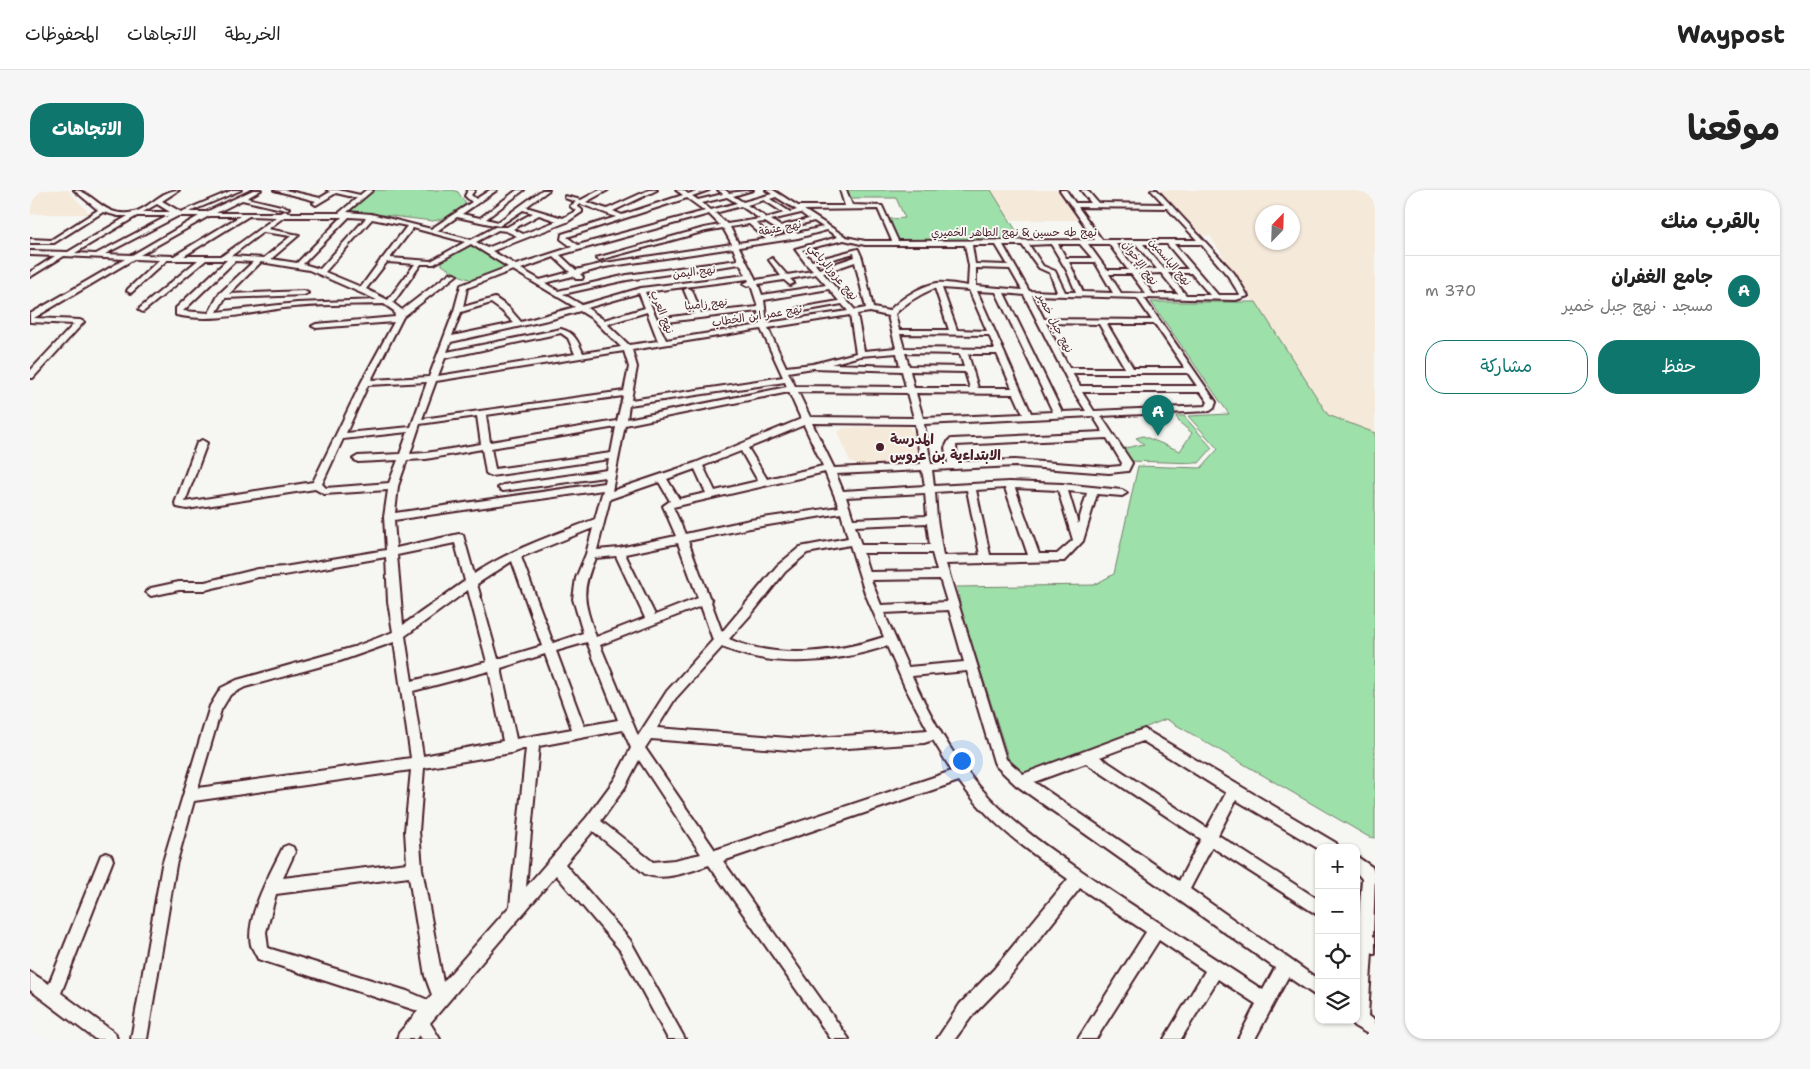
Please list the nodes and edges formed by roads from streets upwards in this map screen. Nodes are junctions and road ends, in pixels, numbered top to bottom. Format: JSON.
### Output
{"nodes":[{"id":1,"x":77,"y":190,"type":"edge"},
{"id":2,"x":176,"y":190,"type":"edge"},
{"id":3,"x":217,"y":190,"type":"edge"},
{"id":4,"x":238,"y":190,"type":"edge"},
{"id":5,"x":258,"y":190,"type":"edge"},
{"id":6,"x":277,"y":190,"type":"edge"},
{"id":7,"x":370,"y":190,"type":"edge"},
{"id":8,"x":472,"y":190,"type":"edge"},
{"id":9,"x":494,"y":190,"type":"edge"},
{"id":10,"x":520,"y":190,"type":"edge"},
{"id":11,"x":546,"y":190,"type":"edge"},
{"id":12,"x":591,"y":190,"type":"edge"},
{"id":13,"x":654,"y":190,"type":"edge"},
{"id":14,"x":706,"y":190,"type":"edge"},
{"id":15,"x":721,"y":190,"type":"edge"},
{"id":16,"x":750,"y":190,"type":"edge"},
{"id":17,"x":769,"y":190,"type":"edge"},
{"id":18,"x":843,"y":190,"type":"edge"},
{"id":19,"x":1063,"y":190,"type":"edge"},
{"id":20,"x":1084,"y":190,"type":"edge"},
{"id":21,"x":1154,"y":190,"type":"edge"},
{"id":22,"x":333,"y":191,"type":"edge"},
{"id":23,"x":603,"y":191,"type":"edge"},
{"id":24,"x":683,"y":193,"type":"edge"},
{"id":25,"x":227,"y":194,"type":"junction"},
{"id":26,"x":729,"y":195,"type":"junction"},
{"id":27,"x":777,"y":195,"type":"junction"},
{"id":28,"x":567,"y":196,"type":"dead end"},
{"id":29,"x":360,"y":197,"type":"junction"},
{"id":30,"x":240,"y":198,"type":"junction"},
{"id":31,"x":765,"y":198,"type":"junction"},
{"id":32,"x":321,"y":200,"type":"junction"},
{"id":33,"x":157,"y":201,"type":"junction"},
{"id":34,"x":476,"y":202,"type":"junction"},
{"id":35,"x":582,"y":202,"type":"junction"},
{"id":36,"x":697,"y":202,"type":"junction"},
{"id":37,"x":741,"y":203,"type":"junction"},
{"id":38,"x":1074,"y":205,"type":"junction"},
{"id":39,"x":1096,"y":205,"type":"junction"},
{"id":40,"x":1169,"y":206,"type":"junction"},
{"id":41,"x":849,"y":207,"type":"junction"},
{"id":42,"x":523,"y":208,"type":"junction"},
{"id":43,"x":800,"y":209,"type":"junction"},
{"id":44,"x":102,"y":210,"type":"junction"},
{"id":45,"x":609,"y":211,"type":"junction"},
{"id":46,"x":714,"y":211,"type":"junction"},
{"id":47,"x":298,"y":212,"type":"junction"},
{"id":48,"x":539,"y":212,"type":"junction"},
{"id":49,"x":251,"y":213,"type":"junction"},
{"id":50,"x":285,"y":213,"type":"junction"},
{"id":51,"x":177,"y":214,"type":"junction"},
{"id":52,"x":208,"y":214,"type":"junction"},
{"id":53,"x":344,"y":214,"type":"junction"},
{"id":54,"x":457,"y":214,"type":"junction"},
{"id":55,"x":789,"y":214,"type":"junction"},
{"id":56,"x":134,"y":215,"type":"junction"},
{"id":57,"x":725,"y":215,"type":"dead end"},
{"id":58,"x":371,"y":216,"type":"junction"},
{"id":59,"x":620,"y":216,"type":"junction"},
{"id":60,"x":815,"y":219,"type":"junction"},
{"id":61,"x":481,"y":220,"type":"junction"},
{"id":62,"x":564,"y":220,"type":"junction"},
{"id":63,"x":732,"y":220,"type":"dead end"},
{"id":64,"x":765,"y":220,"type":"junction"},
{"id":65,"x":750,"y":222,"type":"junction"},
{"id":66,"x":738,"y":225,"type":"junction"},
{"id":67,"x":410,"y":226,"type":"junction"},
{"id":68,"x":114,"y":227,"type":"junction"},
{"id":69,"x":502,"y":227,"type":"junction"},
{"id":70,"x":724,"y":227,"type":"junction"},
{"id":71,"x":124,"y":228,"type":"dead end"},
{"id":72,"x":583,"y":228,"type":"junction"},
{"id":73,"x":778,"y":228,"type":"junction"},
{"id":74,"x":828,"y":228,"type":"junction"},
{"id":75,"x":133,"y":230,"type":"dead end"},
{"id":76,"x":262,"y":230,"type":"junction"},
{"id":77,"x":142,"y":231,"type":"junction"},
{"id":78,"x":432,"y":231,"type":"junction"},
{"id":79,"x":166,"y":236,"type":"junction"},
{"id":80,"x":521,"y":236,"type":"junction"},
{"id":81,"x":798,"y":236,"type":"junction"},
{"id":82,"x":844,"y":238,"type":"junction"},
{"id":83,"x":772,"y":240,"type":"junction"},
{"id":84,"x":30,"y":241,"type":"edge"},
{"id":85,"x":472,"y":242,"type":"junction"},
{"id":86,"x":998,"y":242,"type":"junction"},
{"id":87,"x":1024,"y":242,"type":"junction"},
{"id":88,"x":1053,"y":242,"type":"junction"},
{"id":89,"x":1082,"y":242,"type":"junction"},
{"id":90,"x":1100,"y":242,"type":"junction"},
{"id":91,"x":1111,"y":242,"type":"junction"},
{"id":92,"x":1138,"y":242,"type":"junction"},
{"id":93,"x":1169,"y":242,"type":"junction"},
{"id":94,"x":1203,"y":242,"type":"junction"},
{"id":95,"x":896,"y":243,"type":"junction"},
{"id":96,"x":968,"y":243,"type":"junction"},
{"id":97,"x":734,"y":246,"type":"junction"},
{"id":98,"x":812,"y":246,"type":"junction"},
{"id":99,"x":857,"y":246,"type":"junction"},
{"id":100,"x":580,"y":247,"type":"junction"},
{"id":101,"x":486,"y":251,"type":"junction"},
{"id":102,"x":68,"y":253,"type":"junction"},
{"id":103,"x":32,"y":254,"type":"edge"},
{"id":104,"x":554,"y":254,"type":"junction"},
{"id":105,"x":98,"y":255,"type":"junction"},
{"id":106,"x":133,"y":257,"type":"junction"},
{"id":107,"x":165,"y":258,"type":"junction"},
{"id":108,"x":175,"y":258,"type":"junction"},
{"id":109,"x":203,"y":258,"type":"junction"},
{"id":110,"x":599,"y":258,"type":"junction"},
{"id":111,"x":860,"y":258,"type":"junction"},
{"id":112,"x":223,"y":259,"type":"junction"},
{"id":113,"x":233,"y":259,"type":"junction"},
{"id":114,"x":383,"y":260,"type":"junction"},
{"id":115,"x":772,"y":260,"type":"dead end"},
{"id":116,"x":1097,"y":260,"type":"junction"},
{"id":117,"x":261,"y":261,"type":"junction"},
{"id":118,"x":742,"y":262,"type":"junction"},
{"id":119,"x":418,"y":263,"type":"junction"},
{"id":120,"x":432,"y":263,"type":"junction"},
{"id":121,"x":1066,"y":263,"type":"junction"},
{"id":122,"x":809,"y":264,"type":"junction"},
{"id":123,"x":298,"y":265,"type":"junction"},
{"id":124,"x":605,"y":265,"type":"junction"},
{"id":125,"x":972,"y":266,"type":"junction"},
{"id":126,"x":1040,"y":266,"type":"junction"},
{"id":127,"x":1013,"y":267,"type":"junction"},
{"id":128,"x":515,"y":268,"type":"junction"},
{"id":129,"x":1193,"y":271,"type":"junction"},
{"id":130,"x":322,"y":272,"type":"junction"},
{"id":131,"x":448,"y":272,"type":"junction"},
{"id":132,"x":574,"y":272,"type":"junction"},
{"id":133,"x":818,"y":272,"type":"junction"},
{"id":134,"x":1104,"y":272,"type":"junction"},
{"id":135,"x":1134,"y":272,"type":"junction"},
{"id":136,"x":1163,"y":272,"type":"junction"},
{"id":137,"x":30,"y":275,"type":"edge"},
{"id":138,"x":786,"y":278,"type":"junction"},
{"id":139,"x":752,"y":279,"type":"junction"},
{"id":140,"x":541,"y":282,"type":"junction"},
{"id":141,"x":471,"y":284,"type":"junction"},
{"id":142,"x":586,"y":285,"type":"junction"},
{"id":143,"x":938,"y":285,"type":"junction"},
{"id":144,"x":830,"y":287,"type":"junction"},
{"id":145,"x":972,"y":288,"type":"junction"},
{"id":146,"x":362,"y":290,"type":"junction"},
{"id":147,"x":688,"y":290,"type":"junction"},
{"id":148,"x":131,"y":291,"type":"dead end"},
{"id":149,"x":999,"y":291,"type":"junction"},
{"id":150,"x":304,"y":293,"type":"dead end"},
{"id":151,"x":558,"y":293,"type":"junction"},
{"id":152,"x":643,"y":293,"type":"junction"},
{"id":153,"x":1027,"y":293,"type":"junction"},
{"id":154,"x":294,"y":294,"type":"junction"},
{"id":155,"x":793,"y":294,"type":"junction"},
{"id":156,"x":1062,"y":294,"type":"junction"},
{"id":157,"x":1081,"y":295,"type":"junction"},
{"id":158,"x":1118,"y":295,"type":"junction"},
{"id":159,"x":222,"y":296,"type":"junction"},
{"id":160,"x":1140,"y":297,"type":"junction"},
{"id":161,"x":1152,"y":297,"type":"junction"},
{"id":162,"x":1184,"y":297,"type":"junction"},
{"id":163,"x":760,"y":298,"type":"junction"},
{"id":164,"x":1216,"y":298,"type":"junction"},
{"id":165,"x":388,"y":302,"type":"junction"},
{"id":166,"x":844,"y":302,"type":"junction"},
{"id":167,"x":287,"y":306,"type":"junction"},
{"id":168,"x":583,"y":307,"type":"junction"},
{"id":169,"x":650,"y":309,"type":"junction"},
{"id":170,"x":760,"y":309,"type":"junction"},
{"id":171,"x":143,"y":310,"type":"dead end"},
{"id":172,"x":798,"y":310,"type":"junction"},
{"id":173,"x":870,"y":310,"type":"junction"},
{"id":174,"x":458,"y":311,"type":"junction"},
{"id":175,"x":853,"y":312,"type":"junction"},
{"id":176,"x":212,"y":314,"type":"junction"},
{"id":177,"x":890,"y":314,"type":"junction"},
{"id":178,"x":698,"y":316,"type":"junction"},
{"id":179,"x":400,"y":317,"type":"junction"},
{"id":180,"x":30,"y":319,"type":"edge"},
{"id":181,"x":806,"y":320,"type":"junction"},
{"id":182,"x":655,"y":321,"type":"junction"},
{"id":183,"x":1042,"y":321,"type":"junction"},
{"id":184,"x":1102,"y":322,"type":"junction"},
{"id":185,"x":1156,"y":322,"type":"junction"},
{"id":186,"x":603,"y":323,"type":"junction"},
{"id":187,"x":518,"y":324,"type":"junction"},
{"id":188,"x":316,"y":326,"type":"dead end"},
{"id":189,"x":764,"y":327,"type":"junction"},
{"id":190,"x":894,"y":332,"type":"junction"},
{"id":191,"x":954,"y":333,"type":"junction"},
{"id":192,"x":992,"y":333,"type":"junction"},
{"id":193,"x":447,"y":340,"type":"junction"},
{"id":194,"x":663,"y":342,"type":"junction"},
{"id":195,"x":627,"y":348,"type":"junction"},
{"id":196,"x":900,"y":350,"type":"junction"},
{"id":197,"x":962,"y":350,"type":"junction"},
{"id":198,"x":1001,"y":352,"type":"junction"},
{"id":199,"x":860,"y":354,"type":"junction"},
{"id":200,"x":580,"y":355,"type":"junction"},
{"id":201,"x":441,"y":356,"type":"junction"},
{"id":202,"x":813,"y":366,"type":"junction"},
{"id":203,"x":904,"y":369,"type":"junction"},
{"id":204,"x":783,"y":370,"type":"junction"},
{"id":205,"x":967,"y":370,"type":"junction"},
{"id":206,"x":1066,"y":370,"type":"junction"},
{"id":207,"x":1130,"y":370,"type":"junction"},
{"id":208,"x":1189,"y":371,"type":"junction"},
{"id":209,"x":30,"y":376,"type":"edge"},
{"id":210,"x":788,"y":378,"type":"junction"},
{"id":211,"x":433,"y":379,"type":"junction"},
{"id":212,"x":365,"y":383,"type":"junction"},
{"id":213,"x":793,"y":389,"type":"junction"},
{"id":214,"x":1076,"y":389,"type":"junction"},
{"id":215,"x":1202,"y":389,"type":"junction"},
{"id":216,"x":909,"y":390,"type":"junction"},
{"id":217,"x":975,"y":391,"type":"junction"},
{"id":218,"x":1016,"y":391,"type":"junction"},
{"id":219,"x":628,"y":393,"type":"junction"},
{"id":220,"x":626,"y":403,"type":"junction"},
{"id":221,"x":481,"y":414,"type":"junction"},
{"id":222,"x":1094,"y":414,"type":"junction"},
{"id":223,"x":1059,"y":415,"type":"junction"},
{"id":224,"x":1028,"y":416,"type":"junction"},
{"id":225,"x":807,"y":420,"type":"junction"},
{"id":226,"x":919,"y":420,"type":"junction"},
{"id":227,"x":621,"y":423,"type":"junction"},
{"id":228,"x":416,"y":425,"type":"junction"},
{"id":229,"x":1109,"y":435,"type":"junction"},
{"id":230,"x":340,"y":436,"type":"junction"},
{"id":231,"x":202,"y":443,"type":"dead end"},
{"id":232,"x":487,"y":446,"type":"junction"},
{"id":233,"x":742,"y":447,"type":"junction"},
{"id":234,"x":616,"y":455,"type":"junction"},
{"id":235,"x":404,"y":457,"type":"junction"},
{"id":236,"x":358,"y":459,"type":"dead end"},
{"id":237,"x":698,"y":465,"type":"junction"},
{"id":238,"x":953,"y":466,"type":"junction"},
{"id":239,"x":926,"y":467,"type":"junction"},
{"id":240,"x":830,"y":469,"type":"junction"},
{"id":241,"x":610,"y":473,"type":"junction"},
{"id":242,"x":660,"y":478,"type":"junction"},
{"id":243,"x":764,"y":482,"type":"junction"},
{"id":244,"x":318,"y":485,"type":"junction"},
{"id":245,"x":1009,"y":485,"type":"junction"},
{"id":246,"x":393,"y":486,"type":"junction"},
{"id":247,"x":608,"y":486,"type":"junction"},
{"id":248,"x":971,"y":487,"type":"junction"},
{"id":249,"x":1062,"y":487,"type":"junction"},
{"id":250,"x":503,"y":488,"type":"dead end"},
{"id":251,"x":930,"y":489,"type":"junction"},
{"id":252,"x":1093,"y":490,"type":"junction"},
{"id":253,"x":1122,"y":493,"type":"dead end"},
{"id":254,"x":711,"y":494,"type":"junction"},
{"id":255,"x":840,"y":494,"type":"junction"},
{"id":256,"x":606,"y":497,"type":"junction"},
{"id":257,"x":676,"y":502,"type":"junction"},
{"id":258,"x":846,"y":509,"type":"junction"},
{"id":259,"x":389,"y":516,"type":"junction"},
{"id":260,"x":932,"y":519,"type":"junction"},
{"id":261,"x":600,"y":521,"type":"junction"},
{"id":262,"x":850,"y":523,"type":"junction"},
{"id":263,"x":682,"y":539,"type":"junction"},
{"id":264,"x":1078,"y":541,"type":"junction"},
{"id":265,"x":856,"y":544,"type":"junction"},
{"id":266,"x":391,"y":552,"type":"junction"},
{"id":267,"x":619,"y":552,"type":"junction"},
{"id":268,"x":591,"y":554,"type":"junction"},
{"id":269,"x":937,"y":554,"type":"junction"},
{"id":270,"x":515,"y":555,"type":"junction"},
{"id":271,"x":986,"y":559,"type":"junction"},
{"id":272,"x":1035,"y":559,"type":"junction"},
{"id":273,"x":943,"y":575,"type":"junction"},
{"id":274,"x":864,"y":576,"type":"junction"},
{"id":275,"x":471,"y":583,"type":"junction"},
{"id":276,"x":151,"y":592,"type":"dead end"},
{"id":277,"x":706,"y":600,"type":"junction"},
{"id":278,"x":953,"y":606,"type":"junction"},
{"id":279,"x":877,"y":609,"type":"junction"},
{"id":280,"x":652,"y":621,"type":"junction"},
{"id":281,"x":398,"y":635,"type":"junction"},
{"id":282,"x":592,"y":639,"type":"junction"},
{"id":283,"x":720,"y":640,"type":"junction"},
{"id":284,"x":890,"y":640,"type":"junction"},
{"id":285,"x":549,"y":647,"type":"junction"},
{"id":286,"x":494,"y":665,"type":"junction"},
{"id":287,"x":971,"y":666,"type":"junction"},
{"id":288,"x":904,"y":672,"type":"junction"},
{"id":289,"x":406,"y":688,"type":"junction"},
{"id":290,"x":626,"y":724,"type":"junction"},
{"id":291,"x":648,"y":733,"type":"junction"},
{"id":292,"x":580,"y":734,"type":"junction"},
{"id":293,"x":936,"y":734,"type":"junction"},
{"id":294,"x":533,"y":743,"type":"junction"},
{"id":295,"x":512,"y":747,"type":"junction"},
{"id":296,"x":638,"y":748,"type":"junction"},
{"id":297,"x":1088,"y":757,"type":"junction"},
{"id":298,"x":418,"y":763,"type":"junction"},
{"id":299,"x":960,"y":774,"type":"junction"},
{"id":300,"x":1021,"y":781,"type":"junction"},
{"id":301,"x":1234,"y":791,"type":"junction"},
{"id":302,"x":189,"y":796,"type":"junction"},
{"id":303,"x":592,"y":822,"type":"junction"},
{"id":304,"x":1210,"y":837,"type":"junction"},
{"id":305,"x":1323,"y":844,"type":"edge"},
{"id":306,"x":288,"y":852,"type":"dead end"},
{"id":307,"x":712,"y":857,"type":"junction"},
{"id":308,"x":106,"y":860,"type":"dead end"},
{"id":309,"x":555,"y":863,"type":"junction"},
{"id":310,"x":1360,"y":866,"type":"edge"},
{"id":311,"x":415,"y":869,"type":"junction"},
{"id":312,"x":1079,"y":878,"type":"junction"},
{"id":313,"x":273,"y":887,"type":"junction"},
{"id":314,"x":1181,"y":891,"type":"junction"},
{"id":315,"x":1315,"y":906,"type":"edge"},
{"id":316,"x":517,"y":907,"type":"junction"},
{"id":317,"x":1156,"y":929,"type":"junction"},
{"id":318,"x":1365,"y":940,"type":"edge"},
{"id":319,"x":1285,"y":966,"type":"junction"},
{"id":320,"x":1216,"y":968,"type":"junction"},
{"id":321,"x":30,"y":980,"type":"edge"},
{"id":322,"x":1315,"y":987,"type":"edge"},
{"id":323,"x":52,"y":996,"type":"junction"},
{"id":324,"x":1360,"y":996,"type":"edge"},
{"id":325,"x":1265,"y":1001,"type":"junction"},
{"id":326,"x":436,"y":1003,"type":"junction"},
{"id":327,"x":1360,"y":1020,"type":"edge"},
{"id":328,"x":420,"y":1023,"type":"junction"},
{"id":329,"x":1375,"y":1030,"type":"edge"},
{"id":330,"x":110,"y":1039,"type":"edge"},
{"id":331,"x":139,"y":1039,"type":"edge"},
{"id":332,"x":405,"y":1039,"type":"edge"},
{"id":333,"x":432,"y":1039,"type":"edge"},
{"id":334,"x":677,"y":1039,"type":"edge"},
{"id":335,"x":841,"y":1039,"type":"edge"},
{"id":336,"x":945,"y":1039,"type":"edge"},
{"id":337,"x":1086,"y":1039,"type":"edge"},
{"id":338,"x":1172,"y":1039,"type":"edge"},
{"id":339,"x":1246,"y":1039,"type":"edge"}],
"edges":[{"from":1,"to":44,"type":"street"},
{"from":2,"to":33,"type":"street"},
{"from":3,"to":25,"type":"street"},
{"from":4,"to":25,"type":"street"},
{"from":5,"to":30,"type":"street"},
{"from":6,"to":32,"type":"street"},
{"from":7,"to":29,"type":"street"},
{"from":8,"to":34,"type":"street"},
{"from":9,"to":34,"type":"street"},
{"from":10,"to":61,"type":"street"},
{"from":11,"to":42,"type":"street"},
{"from":12,"to":23,"type":"street"},
{"from":13,"to":45,"type":"street"},
{"from":14,"to":24,"type":"street"},
{"from":15,"to":26,"type":"street"},
{"from":16,"to":26,"type":"street"},
{"from":17,"to":27,"type":"street","name":"نهج طه حسين & نهج الطاهر الخميري"},
{"from":18,"to":41,"type":"street"},
{"from":19,"to":38,"type":"street"},
{"from":20,"to":39,"type":"street"},
{"from":21,"to":40,"type":"street"},
{"from":22,"to":29,"type":"street"},
{"from":22,"to":32,"type":"street"},
{"from":23,"to":35,"type":"street"},
{"from":24,"to":36,"type":"street"},
{"from":24,"to":59,"type":"street"},
{"from":25,"to":51,"type":"street"},
{"from":26,"to":36,"type":"street"},
{"from":26,"to":37,"type":"street"},
{"from":27,"to":31,"type":"street"},
{"from":27,"to":43,"type":"street","name":"نهج طه حسين & نهج الطاهر الخميري"},
{"from":28,"to":35,"type":"street"},
{"from":29,"to":53,"type":"street"},
{"from":30,"to":47,"type":"street"},
{"from":30,"to":52,"type":"street"},
{"from":31,"to":37,"type":"street"},
{"from":31,"to":55,"type":"street"},
{"from":32,"to":47,"type":"street"},
{"from":33,"to":51,"type":"street"},
{"from":33,"to":56,"type":"street"},
{"from":34,"to":54,"type":"street"},
{"from":35,"to":45,"type":"street"},
{"from":35,"to":62,"type":"street"},
{"from":36,"to":46,"type":"street"},
{"from":37,"to":46,"type":"street"},
{"from":37,"to":64,"type":"street"},
{"from":38,"to":39,"type":"street"},
{"from":38,"to":90,"type":"street"},
{"from":39,"to":40,"type":"street"},
{"from":40,"to":94,"type":"street"},
{"from":41,"to":43,"type":"street"},
{"from":41,"to":95,"type":"street"},
{"from":42,"to":48,"type":"street"},
{"from":42,"to":69,"type":"street"},
{"from":43,"to":55,"type":"street"},
{"from":43,"to":60,"type":"street","name":"نهج طه حسين & نهج الطاهر الخميري"},
{"from":44,"to":56,"type":"street"},
{"from":44,"to":84,"type":"street"},
{"from":45,"to":59,"type":"street"},
{"from":46,"to":57,"type":"street"},
{"from":46,"to":70,"type":"street"},
{"from":46,"to":100,"type":"street"},
{"from":47,"to":50,"type":"street"},
{"from":47,"to":53,"type":"street"},
{"from":48,"to":62,"type":"street"},
{"from":48,"to":69,"type":"street"},
{"from":49,"to":50,"type":"street"},
{"from":49,"to":52,"type":"street"},
{"from":49,"to":108,"type":"street"},
{"from":50,"to":76,"type":"street"},
{"from":51,"to":52,"type":"street"},
{"from":51,"to":56,"type":"street"},
{"from":51,"to":77,"type":"street"},
{"from":52,"to":79,"type":"street"},
{"from":53,"to":58,"type":"street"},
{"from":53,"to":123,"type":"street"},
{"from":54,"to":61,"type":"street"},
{"from":54,"to":78,"type":"street"},
{"from":55,"to":64,"type":"street"},
{"from":56,"to":68,"type":"street"},
{"from":58,"to":67,"type":"street"},
{"from":58,"to":130,"type":"street"},
{"from":59,"to":72,"type":"street"},
{"from":60,"to":73,"type":"street"},
{"from":60,"to":74,"type":"street","name":"نهج طه حسين & نهج الطاهر الخميري"},
{"from":61,"to":69,"type":"street"},
{"from":62,"to":72,"type":"street"},
{"from":62,"to":80,"type":"street"},
{"from":63,"to":66,"type":"street"},
{"from":64,"to":65,"type":"street"},
{"from":64,"to":73,"type":"street"},
{"from":65,"to":66,"type":"street"},
{"from":65,"to":83,"type":"street"},
{"from":66,"to":70,"type":"street"},
{"from":67,"to":78,"type":"street"},
{"from":67,"to":114,"type":"street"},
{"from":68,"to":71,"type":"street"},
{"from":68,"to":102,"type":"street"},
{"from":69,"to":80,"type":"street"},
{"from":69,"to":85,"type":"street"},
{"from":70,"to":97,"type":"street"},
{"from":70,"to":110,"type":"street"},
{"from":72,"to":100,"type":"street"},
{"from":73,"to":81,"type":"street"},
{"from":74,"to":81,"type":"street","name":"نهج عتيقة"},
{"from":74,"to":82,"type":"street","name":"نهج طه حسين & نهج الطاهر الخميري"},
{"from":75,"to":77,"type":"street"},
{"from":76,"to":112,"type":"street"},
{"from":76,"to":117,"type":"street"},
{"from":77,"to":79,"type":"street"},
{"from":77,"to":105,"type":"street"},
{"from":78,"to":85,"type":"street"},
{"from":79,"to":106,"type":"street"},
{"from":80,"to":101,"type":"street"},
{"from":81,"to":83,"type":"street","name":"نهج عتيقة"},
{"from":81,"to":98,"type":"street"},
{"from":82,"to":98,"type":"street","name":"نهج عزوزالرباعي"},
{"from":82,"to":99,"type":"street","name":"نهج طه حسين & نهج الطاهر الخميري"},
{"from":83,"to":97,"type":"street","name":"نهج عتيقة"},
{"from":85,"to":101,"type":"street"},
{"from":85,"to":120,"type":"street"},
{"from":86,"to":87,"type":"street","name":"نهج طه حسين & نهج الطاهر الخميري"},
{"from":86,"to":96,"type":"street","name":"نهج طه حسين & نهج الطاهر الخميري"},
{"from":86,"to":127,"type":"street","name":"نهج جبل خمير"},
{"from":87,"to":88,"type":"street","name":"نهج طه حسين & نهج الطاهر الخميري"},
{"from":87,"to":126,"type":"street"},
{"from":88,"to":89,"type":"street","name":"نهج طه حسين & نهج الطاهر الخميري"},
{"from":88,"to":121,"type":"street"},
{"from":89,"to":90,"type":"street","name":"نهج طه حسين & نهج الطاهر الخميري"},
{"from":89,"to":116,"type":"street"},
{"from":90,"to":91,"type":"street","name":"نهج طه حسين & نهج الطاهر الخميري"},
{"from":91,"to":92,"type":"street","name":"نهج طه حسين & نهج الطاهر الخميري"},
{"from":91,"to":135,"type":"street","name":"نهج الإخوان"},
{"from":92,"to":93,"type":"street","name":"نهج طه حسين & نهج الطاهر الخميري"},
{"from":92,"to":136,"type":"street","name":"نهج الياسمين"},
{"from":93,"to":94,"type":"street","name":"نهج طه حسين & نهج الطاهر الخميري"},
{"from":93,"to":129,"type":"street"},
{"from":94,"to":164,"type":"street"},
{"from":95,"to":96,"type":"street","name":"نهج طه حسين & نهج الطاهر الخميري"},
{"from":95,"to":99,"type":"street","name":"نهج طه حسين & نهج الطاهر الخميري"},
{"from":96,"to":125,"type":"street"},
{"from":97,"to":118,"type":"street"},
{"from":97,"to":124,"type":"street","name":"نهج عتيقة"},
{"from":98,"to":122,"type":"street","name":"نهج عزوزالرباعي"},
{"from":99,"to":111,"type":"street"},
{"from":99,"to":122,"type":"street"},
{"from":100,"to":104,"type":"street"},
{"from":100,"to":110,"type":"street"},
{"from":101,"to":128,"type":"street"},
{"from":102,"to":103,"type":"street"},
{"from":102,"to":105,"type":"street"},
{"from":102,"to":137,"type":"street"},
{"from":104,"to":128,"type":"street"},
{"from":104,"to":132,"type":"street"},
{"from":105,"to":106,"type":"street"},
{"from":106,"to":107,"type":"street"},
{"from":106,"to":180,"type":"street"},
{"from":107,"to":108,"type":"street"},
{"from":107,"to":148,"type":"street"},
{"from":108,"to":109,"type":"street"},
{"from":109,"to":112,"type":"street"},
{"from":109,"to":171,"type":"street"},
{"from":110,"to":124,"type":"street"},
{"from":111,"to":133,"type":"street"},
{"from":111,"to":173,"type":"street"},
{"from":112,"to":113,"type":"street"},
{"from":113,"to":117,"type":"street"},
{"from":113,"to":176,"type":"street"},
{"from":114,"to":119,"type":"street"},
{"from":114,"to":146,"type":"street"},
{"from":115,"to":138,"type":"street"},
{"from":116,"to":121,"type":"street"},
{"from":116,"to":134,"type":"street"},
{"from":117,"to":123,"type":"street"},
{"from":117,"to":159,"type":"street"},
{"from":118,"to":139,"type":"street"},
{"from":118,"to":142,"type":"street"},
{"from":119,"to":120,"type":"street"},
{"from":119,"to":165,"type":"street"},
{"from":120,"to":131,"type":"street"},
{"from":121,"to":126,"type":"street"},
{"from":121,"to":157,"type":"street"},
{"from":122,"to":133,"type":"street","name":"نهج عزوزالرباعي"},
{"from":123,"to":130,"type":"street"},
{"from":124,"to":132,"type":"street","name":"نهج عتيقة"},
{"from":125,"to":127,"type":"street"},
{"from":125,"to":145,"type":"street"},
{"from":126,"to":156,"type":"street"},
{"from":127,"to":153,"type":"street","name":"نهج جبل خمير"},
{"from":128,"to":140,"type":"street"},
{"from":128,"to":141,"type":"street"},
{"from":129,"to":136,"type":"street"},
{"from":129,"to":164,"type":"street"},
{"from":130,"to":146,"type":"street"},
{"from":131,"to":141,"type":"street"},
{"from":131,"to":179,"type":"street"},
{"from":132,"to":140,"type":"street","name":"نهج عتيقة"},
{"from":132,"to":142,"type":"street"},
{"from":133,"to":138,"type":"street"},
{"from":133,"to":144,"type":"street","name":"نهج عزوزالرباعي"},
{"from":134,"to":135,"type":"street"},
{"from":134,"to":158,"type":"street"},
{"from":135,"to":136,"type":"street"},
{"from":135,"to":161,"type":"street","name":"نهج الإخوان"},
{"from":136,"to":162,"type":"street","name":"نهج الياسمين"},
{"from":138,"to":139,"type":"street"},
{"from":138,"to":155,"type":"street"},
{"from":139,"to":147,"type":"street"},
{"from":139,"to":152,"type":"street","name":"نهج اليمن"},
{"from":139,"to":163,"type":"street"},
{"from":140,"to":151,"type":"street"},
{"from":141,"to":174,"type":"street"},
{"from":142,"to":151,"type":"street"},
{"from":143,"to":145,"type":"street"},
{"from":143,"to":177,"type":"street"},
{"from":143,"to":191,"type":"street"},
{"from":144,"to":155,"type":"street"},
{"from":144,"to":166,"type":"street","name":"نهج عزوزالرباعي"},
{"from":145,"to":149,"type":"street"},
{"from":145,"to":192,"type":"street"},
{"from":146,"to":165,"type":"street"},
{"from":147,"to":152,"type":"street"},
{"from":147,"to":178,"type":"street"},
{"from":149,"to":153,"type":"street"},
{"from":149,"to":223,"type":"street"},
{"from":150,"to":154,"type":"street"},
{"from":151,"to":168,"type":"street"},
{"from":152,"to":168,"type":"street"},
{"from":152,"to":169,"type":"street","name":"نهج العرب"},
{"from":153,"to":156,"type":"street"},
{"from":153,"to":183,"type":"street","name":"نهج جبل خمير"},
{"from":154,"to":159,"type":"street"},
{"from":154,"to":167,"type":"street"},
{"from":155,"to":163,"type":"street"},
{"from":155,"to":172,"type":"street"},
{"from":156,"to":157,"type":"street"},
{"from":157,"to":158,"type":"street"},
{"from":158,"to":160,"type":"street"},
{"from":159,"to":176,"type":"street"},
{"from":160,"to":161,"type":"street"},
{"from":160,"to":185,"type":"street"},
{"from":161,"to":162,"type":"street"},
{"from":162,"to":164,"type":"street"},
{"from":163,"to":170,"type":"street"},
{"from":165,"to":167,"type":"street"},
{"from":165,"to":179,"type":"street"},
{"from":166,"to":172,"type":"street"},
{"from":166,"to":175,"type":"street","name":"نهج عزوزالرباعي"},
{"from":167,"to":176,"type":"street"},
{"from":168,"to":186,"type":"street"},
{"from":168,"to":187,"type":"street"},
{"from":169,"to":182,"type":"street","name":"نهج العرب"},
{"from":169,"to":186,"type":"street"},
{"from":170,"to":178,"type":"street","name":"نهج زامبيا"},
{"from":170,"to":189,"type":"street"},
{"from":172,"to":181,"type":"street"},
{"from":173,"to":175,"type":"street","name":"نهج عمر ابن الخطاب"},
{"from":173,"to":177,"type":"street","name":"نهج عمر ابن الخطاب"},
{"from":174,"to":187,"type":"street"},
{"from":174,"to":193,"type":"street"},
{"from":175,"to":181,"type":"street","name":"نهج عمر ابن الخطاب"},
{"from":175,"to":199,"type":"street","name":"نهج عزوزالرباعي"},
{"from":177,"to":190,"type":"street"},
{"from":178,"to":182,"type":"street","name":"نهج زامبيا"},
{"from":179,"to":188,"type":"street"},
{"from":179,"to":212,"type":"street"},
{"from":180,"to":209,"type":"street"},
{"from":181,"to":189,"type":"street","name":"نهج عمر ابن الخطاب"},
{"from":182,"to":194,"type":"street","name":"نهج العرب"},
{"from":183,"to":184,"type":"street"},
{"from":183,"to":206,"type":"street","name":"نهج جبل خمير"},
{"from":184,"to":185,"type":"street"},
{"from":184,"to":207,"type":"street"},
{"from":185,"to":208,"type":"street"},
{"from":186,"to":195,"type":"street"},
{"from":187,"to":193,"type":"street"},
{"from":189,"to":194,"type":"street","name":"نهج عمر ابن الخطاب"},
{"from":189,"to":204,"type":"street"},
{"from":190,"to":191,"type":"street"},
{"from":190,"to":196,"type":"street"},
{"from":191,"to":192,"type":"street"},
{"from":192,"to":198,"type":"street"},
{"from":193,"to":201,"type":"street"},
{"from":194,"to":195,"type":"street","name":"نهج عمر ابن الخطاب"},
{"from":195,"to":200,"type":"street","name":"نهج عمر ابن الخطاب"},
{"from":195,"to":219,"type":"street"},
{"from":196,"to":197,"type":"street"},
{"from":196,"to":199,"type":"street"},
{"from":196,"to":203,"type":"street"},
{"from":197,"to":198,"type":"street"},
{"from":197,"to":205,"type":"street"},
{"from":198,"to":218,"type":"street"},
{"from":199,"to":202,"type":"street"},
{"from":200,"to":201,"type":"street"},
{"from":200,"to":211,"type":"street","name":"نهج عمر ابن الخطاب"},
{"from":201,"to":211,"type":"street"},
{"from":202,"to":203,"type":"street"},
{"from":202,"to":204,"type":"street"},
{"from":203,"to":205,"type":"street"},
{"from":203,"to":216,"type":"street"},
{"from":204,"to":210,"type":"street"},
{"from":205,"to":217,"type":"street"},
{"from":206,"to":207,"type":"street"},
{"from":206,"to":214,"type":"street","name":"نهج جبل خمير"},
{"from":207,"to":208,"type":"street"},
{"from":208,"to":215,"type":"street"},
{"from":210,"to":213,"type":"street"},
{"from":210,"to":220,"type":"street"},
{"from":211,"to":212,"type":"street","name":"نهج عمر ابن الخطاب"},
{"from":211,"to":228,"type":"street"},
{"from":212,"to":230,"type":"street"},
{"from":213,"to":216,"type":"street"},
{"from":213,"to":225,"type":"street"},
{"from":213,"to":227,"type":"street"},
{"from":214,"to":215,"type":"street"},
{"from":214,"to":222,"type":"street","name":"نهج جبل خمير"},
{"from":215,"to":222,"type":"street"},
{"from":216,"to":217,"type":"street"},
{"from":216,"to":226,"type":"street"},
{"from":217,"to":218,"type":"street"},
{"from":218,"to":224,"type":"street"},
{"from":219,"to":220,"type":"street"},
{"from":219,"to":221,"type":"street"},
{"from":220,"to":227,"type":"street"},
{"from":221,"to":228,"type":"street"},
{"from":221,"to":232,"type":"street"},
{"from":222,"to":223,"type":"street"},
{"from":222,"to":229,"type":"street","name":"نهج جبل خمير"},
{"from":223,"to":224,"type":"street"},
{"from":224,"to":226,"type":"street"},
{"from":225,"to":226,"type":"street"},
{"from":225,"to":233,"type":"street"},
{"from":225,"to":240,"type":"street"},
{"from":226,"to":239,"type":"street"},
{"from":227,"to":232,"type":"street"},
{"from":227,"to":234,"type":"street"},
{"from":228,"to":230,"type":"street"},
{"from":228,"to":235,"type":"street"},
{"from":229,"to":238,"type":"street"},
{"from":229,"to":238,"type":"street","name":"نهج جبل خمير"},
{"from":230,"to":244,"type":"street"},
{"from":231,"to":244,"type":"street"},
{"from":232,"to":234,"type":"street"},
{"from":232,"to":235,"type":"street"},
{"from":233,"to":237,"type":"street"},
{"from":233,"to":243,"type":"street"},
{"from":234,"to":241,"type":"street"},
{"from":235,"to":236,"type":"street"},
{"from":235,"to":246,"type":"street"},
{"from":237,"to":242,"type":"street"},
{"from":237,"to":254,"type":"street"},
{"from":238,"to":239,"type":"street"},
{"from":239,"to":240,"type":"street"},
{"from":239,"to":251,"type":"street"},
{"from":240,"to":243,"type":"street"},
{"from":240,"to":255,"type":"street"},
{"from":241,"to":247,"type":"street"},
{"from":241,"to":250,"type":"street"},
{"from":242,"to":256,"type":"street"},
{"from":242,"to":257,"type":"street"},
{"from":243,"to":254,"type":"street"},
{"from":244,"to":246,"type":"street"},
{"from":245,"to":248,"type":"street"},
{"from":245,"to":249,"type":"street"},
{"from":245,"to":272,"type":"street"},
{"from":246,"to":259,"type":"street"},
{"from":247,"to":256,"type":"street"},
{"from":247,"to":259,"type":"street"},
{"from":248,"to":251,"type":"street"},
{"from":248,"to":271,"type":"street"},
{"from":249,"to":252,"type":"street"},
{"from":249,"to":264,"type":"street"},
{"from":251,"to":255,"type":"street"},
{"from":251,"to":260,"type":"street"},
{"from":252,"to":253,"type":"street"},
{"from":252,"to":264,"type":"street"},
{"from":254,"to":257,"type":"street"},
{"from":255,"to":258,"type":"street"},
{"from":256,"to":261,"type":"street"},
{"from":257,"to":263,"type":"street"},
{"from":258,"to":262,"type":"street"},
{"from":258,"to":263,"type":"street"},
{"from":259,"to":266,"type":"street"},
{"from":260,"to":262,"type":"street"},
{"from":260,"to":269,"type":"street"},
{"from":261,"to":268,"type":"street"},
{"from":261,"to":270,"type":"street"},
{"from":262,"to":265,"type":"street"},
{"from":263,"to":267,"type":"street"},
{"from":263,"to":277,"type":"street"},
{"from":264,"to":272,"type":"street"},
{"from":265,"to":269,"type":"street"},
{"from":265,"to":274,"type":"street"},
{"from":265,"to":283,"type":"street"},
{"from":266,"to":275,"type":"street"},
{"from":266,"to":276,"type":"street"},
{"from":266,"to":281,"type":"street"},
{"from":267,"to":268,"type":"street"},
{"from":267,"to":280,"type":"street"},
{"from":268,"to":282,"type":"street"},
{"from":269,"to":271,"type":"street"},
{"from":269,"to":273,"type":"street"},
{"from":270,"to":275,"type":"street"},
{"from":270,"to":285,"type":"street"},
{"from":271,"to":272,"type":"street"},
{"from":273,"to":274,"type":"street"},
{"from":273,"to":278,"type":"street"},
{"from":274,"to":279,"type":"street"},
{"from":275,"to":281,"type":"street"},
{"from":275,"to":286,"type":"street"},
{"from":277,"to":280,"type":"street"},
{"from":277,"to":283,"type":"street"},
{"from":278,"to":279,"type":"street"},
{"from":278,"to":287,"type":"street"},
{"from":279,"to":284,"type":"street"},
{"from":280,"to":282,"type":"street"},
{"from":281,"to":289,"type":"street"},
{"from":281,"to":302,"type":"street"},
{"from":282,"to":285,"type":"street"},
{"from":282,"to":290,"type":"street"},
{"from":283,"to":284,"type":"street"},
{"from":283,"to":291,"type":"street"},
{"from":284,"to":288,"type":"street"},
{"from":285,"to":286,"type":"street"},
{"from":285,"to":292,"type":"street"},
{"from":286,"to":289,"type":"street"},
{"from":286,"to":295,"type":"street"},
{"from":287,"to":288,"type":"street"},
{"from":287,"to":300,"type":"street"},
{"from":288,"to":293,"type":"street"},
{"from":289,"to":298,"type":"street"},
{"from":290,"to":292,"type":"street"},
{"from":290,"to":296,"type":"street"},
{"from":291,"to":293,"type":"street"},
{"from":291,"to":296,"type":"street"},
{"from":292,"to":294,"type":"street"},
{"from":293,"to":299,"type":"street"},
{"from":294,"to":295,"type":"street"},
{"from":294,"to":316,"type":"street"},
{"from":295,"to":298,"type":"street"},
{"from":296,"to":303,"type":"street"},
{"from":296,"to":307,"type":"street"},
{"from":297,"to":300,"type":"street"},
{"from":297,"to":301,"type":"street"},
{"from":297,"to":304,"type":"street"},
{"from":298,"to":302,"type":"street"},
{"from":298,"to":311,"type":"street"},
{"from":299,"to":307,"type":"street"},
{"from":299,"to":312,"type":"street"},
{"from":300,"to":314,"type":"street"},
{"from":301,"to":304,"type":"street"},
{"from":301,"to":305,"type":"street"},
{"from":302,"to":331,"type":"street"},
{"from":303,"to":307,"type":"street"},
{"from":303,"to":309,"type":"street"},
{"from":304,"to":314,"type":"street"},
{"from":304,"to":315,"type":"street"},
{"from":306,"to":313,"type":"street"},
{"from":307,"to":335,"type":"street"},
{"from":308,"to":323,"type":"street"},
{"from":309,"to":316,"type":"street"},
{"from":309,"to":334,"type":"street"},
{"from":310,"to":318,"type":"street"},
{"from":311,"to":313,"type":"street"},
{"from":311,"to":326,"type":"street"},
{"from":312,"to":317,"type":"street"},
{"from":312,"to":336,"type":"street"},
{"from":313,"to":326,"type":"street"},
{"from":314,"to":319,"type":"street"},
{"from":316,"to":326,"type":"street"},
{"from":317,"to":320,"type":"street"},
{"from":317,"to":337,"type":"street"},
{"from":318,"to":324,"type":"street"},
{"from":319,"to":322,"type":"street"},
{"from":319,"to":325,"type":"street"},
{"from":320,"to":325,"type":"street"},
{"from":320,"to":338,"type":"street"},
{"from":321,"to":323,"type":"street"},
{"from":323,"to":330,"type":"street"},
{"from":325,"to":339,"type":"street"},
{"from":326,"to":328,"type":"street"},
{"from":327,"to":329,"type":"street"},
{"from":328,"to":332,"type":"street"},
{"from":328,"to":333,"type":"street"}]}
